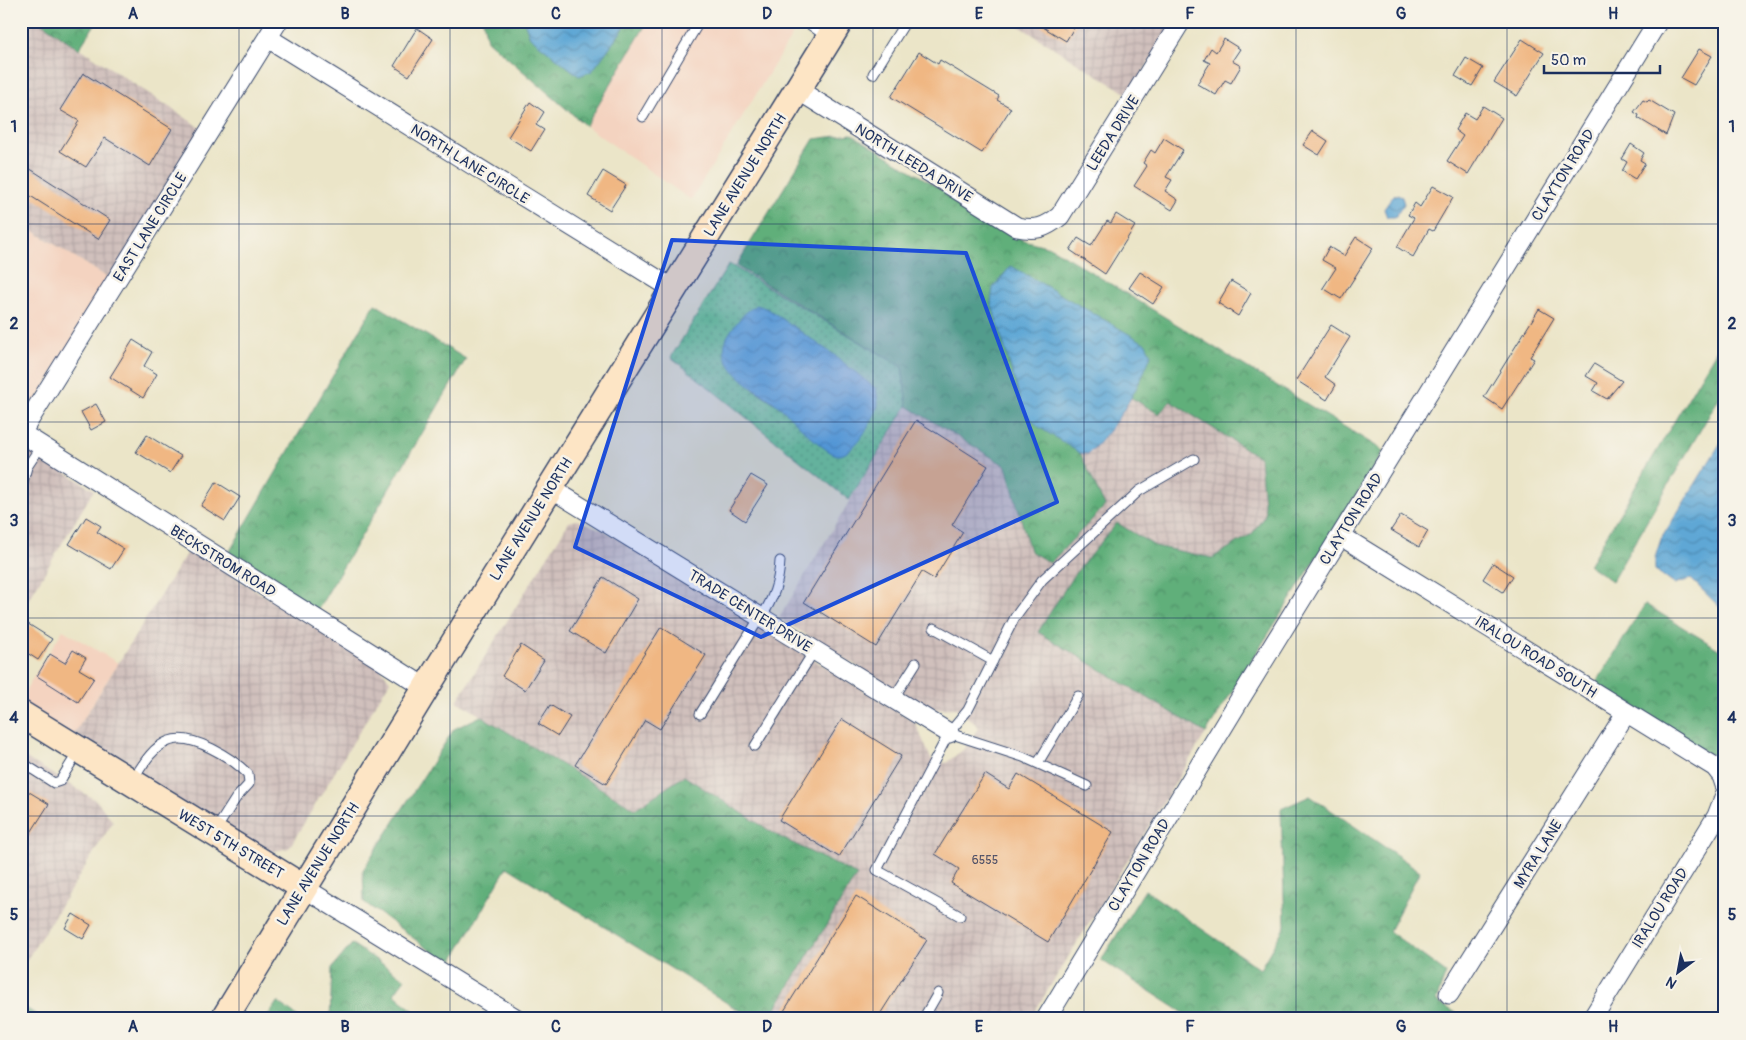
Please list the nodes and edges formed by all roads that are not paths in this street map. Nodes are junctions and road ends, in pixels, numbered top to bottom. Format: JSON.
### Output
{"nodes":[{"id":1,"x":278,"y":21,"type":"edge"},
{"id":2,"x":678,"y":21,"type":"edge"},
{"id":3,"x":805,"y":21,"type":"edge"},
{"id":4,"x":906,"y":21,"type":"edge"},
{"id":5,"x":1181,"y":21,"type":"edge"},
{"id":6,"x":1658,"y":21,"type":"edge"},
{"id":7,"x":702,"y":23,"type":"edge"},
{"id":8,"x":835,"y":30,"type":"edge"},
{"id":9,"x":268,"y":38,"type":"junction"},
{"id":10,"x":873,"y":74,"type":"dead end"},
{"id":11,"x":798,"y":90,"type":"junction"},
{"id":12,"x":643,"y":117,"type":"dead end"},
{"id":13,"x":1032,"y":230,"type":"joint"},
{"id":14,"x":673,"y":289,"type":"junction"},
{"id":15,"x":21,"y":433,"type":"edge"},
{"id":16,"x":40,"y":446,"type":"junction"},
{"id":17,"x":1194,"y":458,"type":"dead end"},
{"id":18,"x":550,"y":488,"type":"junction"},
{"id":19,"x":21,"y":489,"type":"edge"},
{"id":20,"x":1341,"y":536,"type":"junction"},
{"id":21,"x":780,"y":561,"type":"dead end"},
{"id":22,"x":760,"y":618,"type":"junction"},
{"id":23,"x":934,"y":628,"type":"dead end"},
{"id":24,"x":814,"y":650,"type":"junction"},
{"id":25,"x":993,"y":661,"type":"junction"},
{"id":26,"x":916,"y":662,"type":"dead end"},
{"id":27,"x":426,"y":688,"type":"junction"},
{"id":28,"x":1078,"y":696,"type":"dead end"},
{"id":29,"x":893,"y":699,"type":"junction"},
{"id":30,"x":1626,"y":713,"type":"junction"},
{"id":31,"x":21,"y":714,"type":"edge"},
{"id":32,"x":700,"y":714,"type":"dead end"},
{"id":33,"x":949,"y":733,"type":"junction"},
{"id":34,"x":756,"y":746,"type":"dead end"},
{"id":35,"x":79,"y":750,"type":"junction"},
{"id":36,"x":21,"y":762,"type":"edge"},
{"id":37,"x":1038,"y":764,"type":"junction"},
{"id":38,"x":132,"y":782,"type":"junction"},
{"id":39,"x":1725,"y":785,"type":"edge"},
{"id":40,"x":1087,"y":786,"type":"dead end"},
{"id":41,"x":1725,"y":795,"type":"edge"},
{"id":42,"x":213,"y":834,"type":"junction"},
{"id":43,"x":304,"y":888,"type":"junction"},
{"id":44,"x":960,"y":916,"type":"dead end"},
{"id":45,"x":938,"y":993,"type":"dead end"},
{"id":46,"x":1449,"y":994,"type":"dead end"},
{"id":47,"x":224,"y":1019,"type":"edge"},
{"id":48,"x":517,"y":1019,"type":"edge"},
{"id":49,"x":923,"y":1019,"type":"edge"},
{"id":50,"x":1046,"y":1019,"type":"edge"},
{"id":51,"x":1592,"y":1019,"type":"edge"}],
"edges":[{"from":1,"to":9,"type":"street","name":"EAST LANE CIRCLE"},
{"from":2,"to":7,"type":"lane"},
{"from":3,"to":8,"type":"lane"},
{"from":4,"to":10,"type":"lane"},
{"from":5,"to":13,"type":"street","name":"LEEDA DRIVE"},
{"from":6,"to":20,"type":"street","name":"CLAYTON ROAD"},
{"from":7,"to":12,"type":"lane"},
{"from":8,"to":11,"type":"main road","name":"LANE AVENUE NORTH"},
{"from":9,"to":14,"type":"street","name":"NORTH LANE CIRCLE"},
{"from":9,"to":15,"type":"street","name":"EAST LANE CIRCLE"},
{"from":11,"to":13,"type":"street","name":"NORTH LEEDA DRIVE"},
{"from":11,"to":14,"type":"main road","name":"LANE AVENUE NORTH"},
{"from":14,"to":18,"type":"main road","name":"LANE AVENUE NORTH"},
{"from":15,"to":16,"type":"street","name":"BECKSTROM ROAD"},
{"from":16,"to":19,"type":"lane"},
{"from":16,"to":27,"type":"street","name":"BECKSTROM ROAD"},
{"from":17,"to":25,"type":"lane"},
{"from":18,"to":22,"type":"street","name":"TRADE CENTER DRIVE"},
{"from":18,"to":27,"type":"main road","name":"LANE AVENUE NORTH"},
{"from":20,"to":30,"type":"street","name":"IRALOU ROAD SOUTH"},
{"from":20,"to":50,"type":"street","name":"CLAYTON ROAD"},
{"from":21,"to":22,"type":"lane"},
{"from":22,"to":24,"type":"street","name":"TRADE CENTER DRIVE"},
{"from":22,"to":32,"type":"lane"},
{"from":23,"to":25,"type":"lane"},
{"from":24,"to":29,"type":"street","name":"TRADE CENTER DRIVE"},
{"from":24,"to":34,"type":"lane"},
{"from":25,"to":33,"type":"lane"},
{"from":26,"to":29,"type":"lane"},
{"from":27,"to":43,"type":"main road","name":"LANE AVENUE NORTH"},
{"from":28,"to":37,"type":"lane"},
{"from":29,"to":33,"type":"street","name":"TRADE CENTER DRIVE"},
{"from":30,"to":39,"type":"street","name":"IRALOU ROAD SOUTH"},
{"from":30,"to":46,"type":"street","name":"MYRA LANE"},
{"from":31,"to":35,"type":"main road","name":"WEST 5TH STREET"},
{"from":33,"to":37,"type":"lane"},
{"from":33,"to":44,"type":"lane"},
{"from":35,"to":36,"type":"lane"},
{"from":35,"to":38,"type":"main road","name":"WEST 5TH STREET"},
{"from":37,"to":40,"type":"lane"},
{"from":38,"to":42,"type":"main road","name":"WEST 5TH STREET"},
{"from":38,"to":42,"type":"lane"},
{"from":41,"to":51,"type":"street","name":"IRALOU ROAD"},
{"from":42,"to":43,"type":"main road","name":"WEST 5TH STREET"},
{"from":43,"to":47,"type":"main road","name":"LANE AVENUE NORTH"},
{"from":43,"to":48,"type":"street","name":"WEST 5TH STREET"},
{"from":45,"to":49,"type":"lane"}]}
